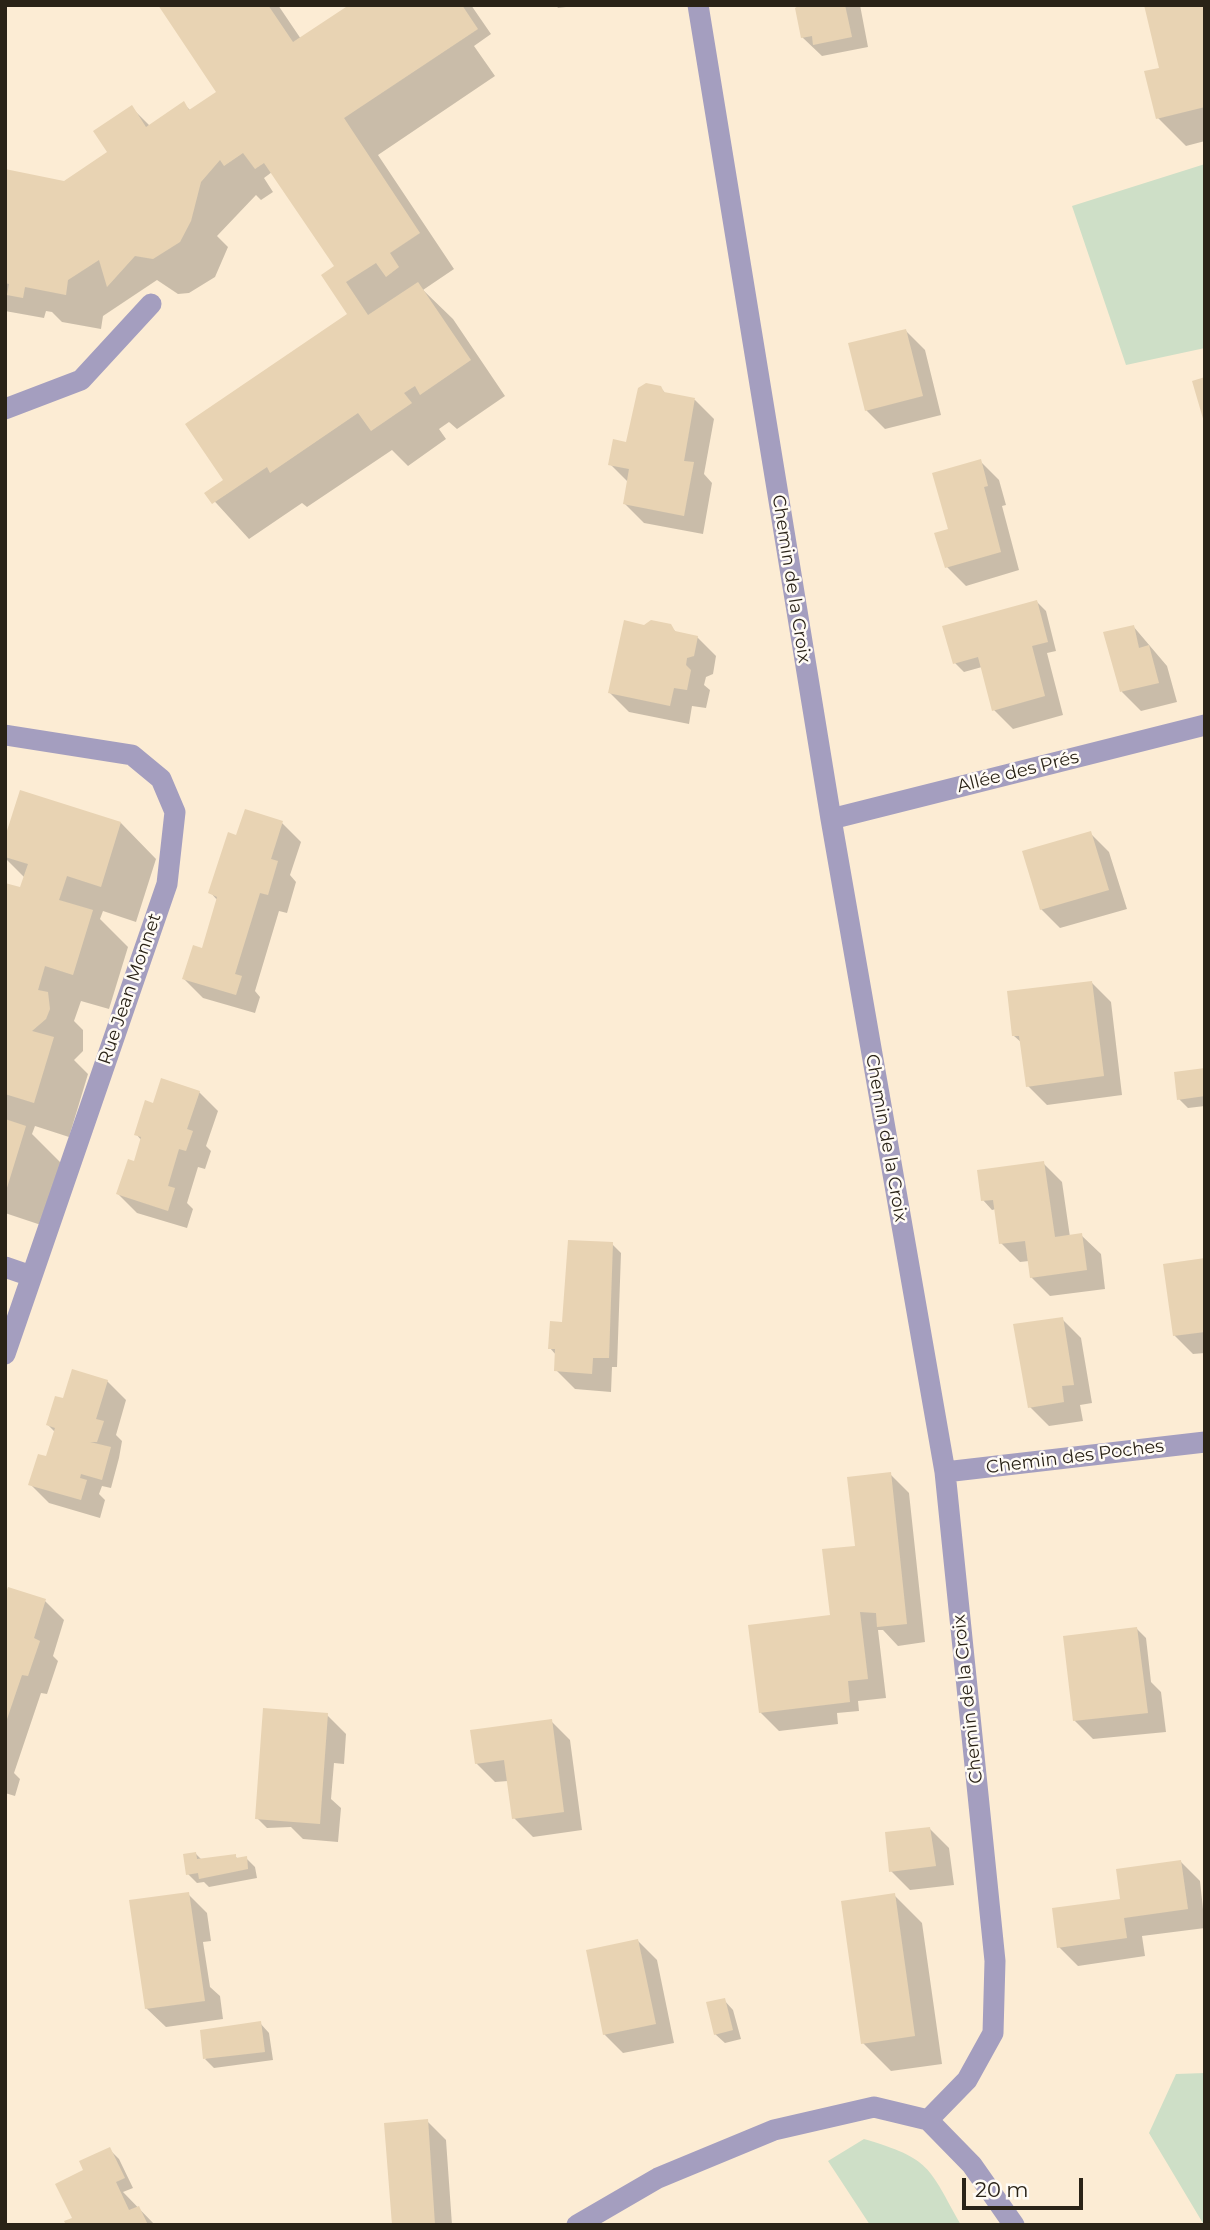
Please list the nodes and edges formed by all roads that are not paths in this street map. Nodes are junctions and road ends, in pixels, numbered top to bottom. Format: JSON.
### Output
{"nodes":[{"id":1,"x":698,"y":5,"type":"edge"},
{"id":2,"x":151,"y":304,"type":"dead end"},
{"id":3,"x":5,"y":409,"type":"edge"},
{"id":4,"x":1205,"y":725,"type":"edge"},
{"id":5,"x":5,"y":735,"type":"edge"},
{"id":6,"x":831,"y":819,"type":"junction"},
{"id":7,"x":5,"y":1267,"type":"edge"},
{"id":8,"x":32,"y":1276,"type":"junction"},
{"id":9,"x":5,"y":1354,"type":"edge"},
{"id":10,"x":1205,"y":1442,"type":"edge"},
{"id":11,"x":945,"y":1472,"type":"junction"},
{"id":12,"x":928,"y":2120,"type":"junction"},
{"id":13,"x":577,"y":2225,"type":"edge"},
{"id":14,"x":1014,"y":2225,"type":"edge"}],
"edges":[{"from":1,"to":6,"type":"street","name":"Chemin de la Croix"},
{"from":2,"to":3,"type":"street"},
{"from":4,"to":6,"type":"street","name":"Allée des Prés"},
{"from":5,"to":8,"type":"street","name":"Rue Jean Monnet"},
{"from":6,"to":11,"type":"street","name":"Chemin de la Croix"},
{"from":7,"to":8,"type":"street"},
{"from":8,"to":9,"type":"street","name":"Rue Jean Monnet"},
{"from":10,"to":11,"type":"street","name":"Chemin des Poches"},
{"from":11,"to":12,"type":"street","name":"Chemin de la Croix"},
{"from":12,"to":13,"type":"street"},
{"from":12,"to":14,"type":"street"}]}
